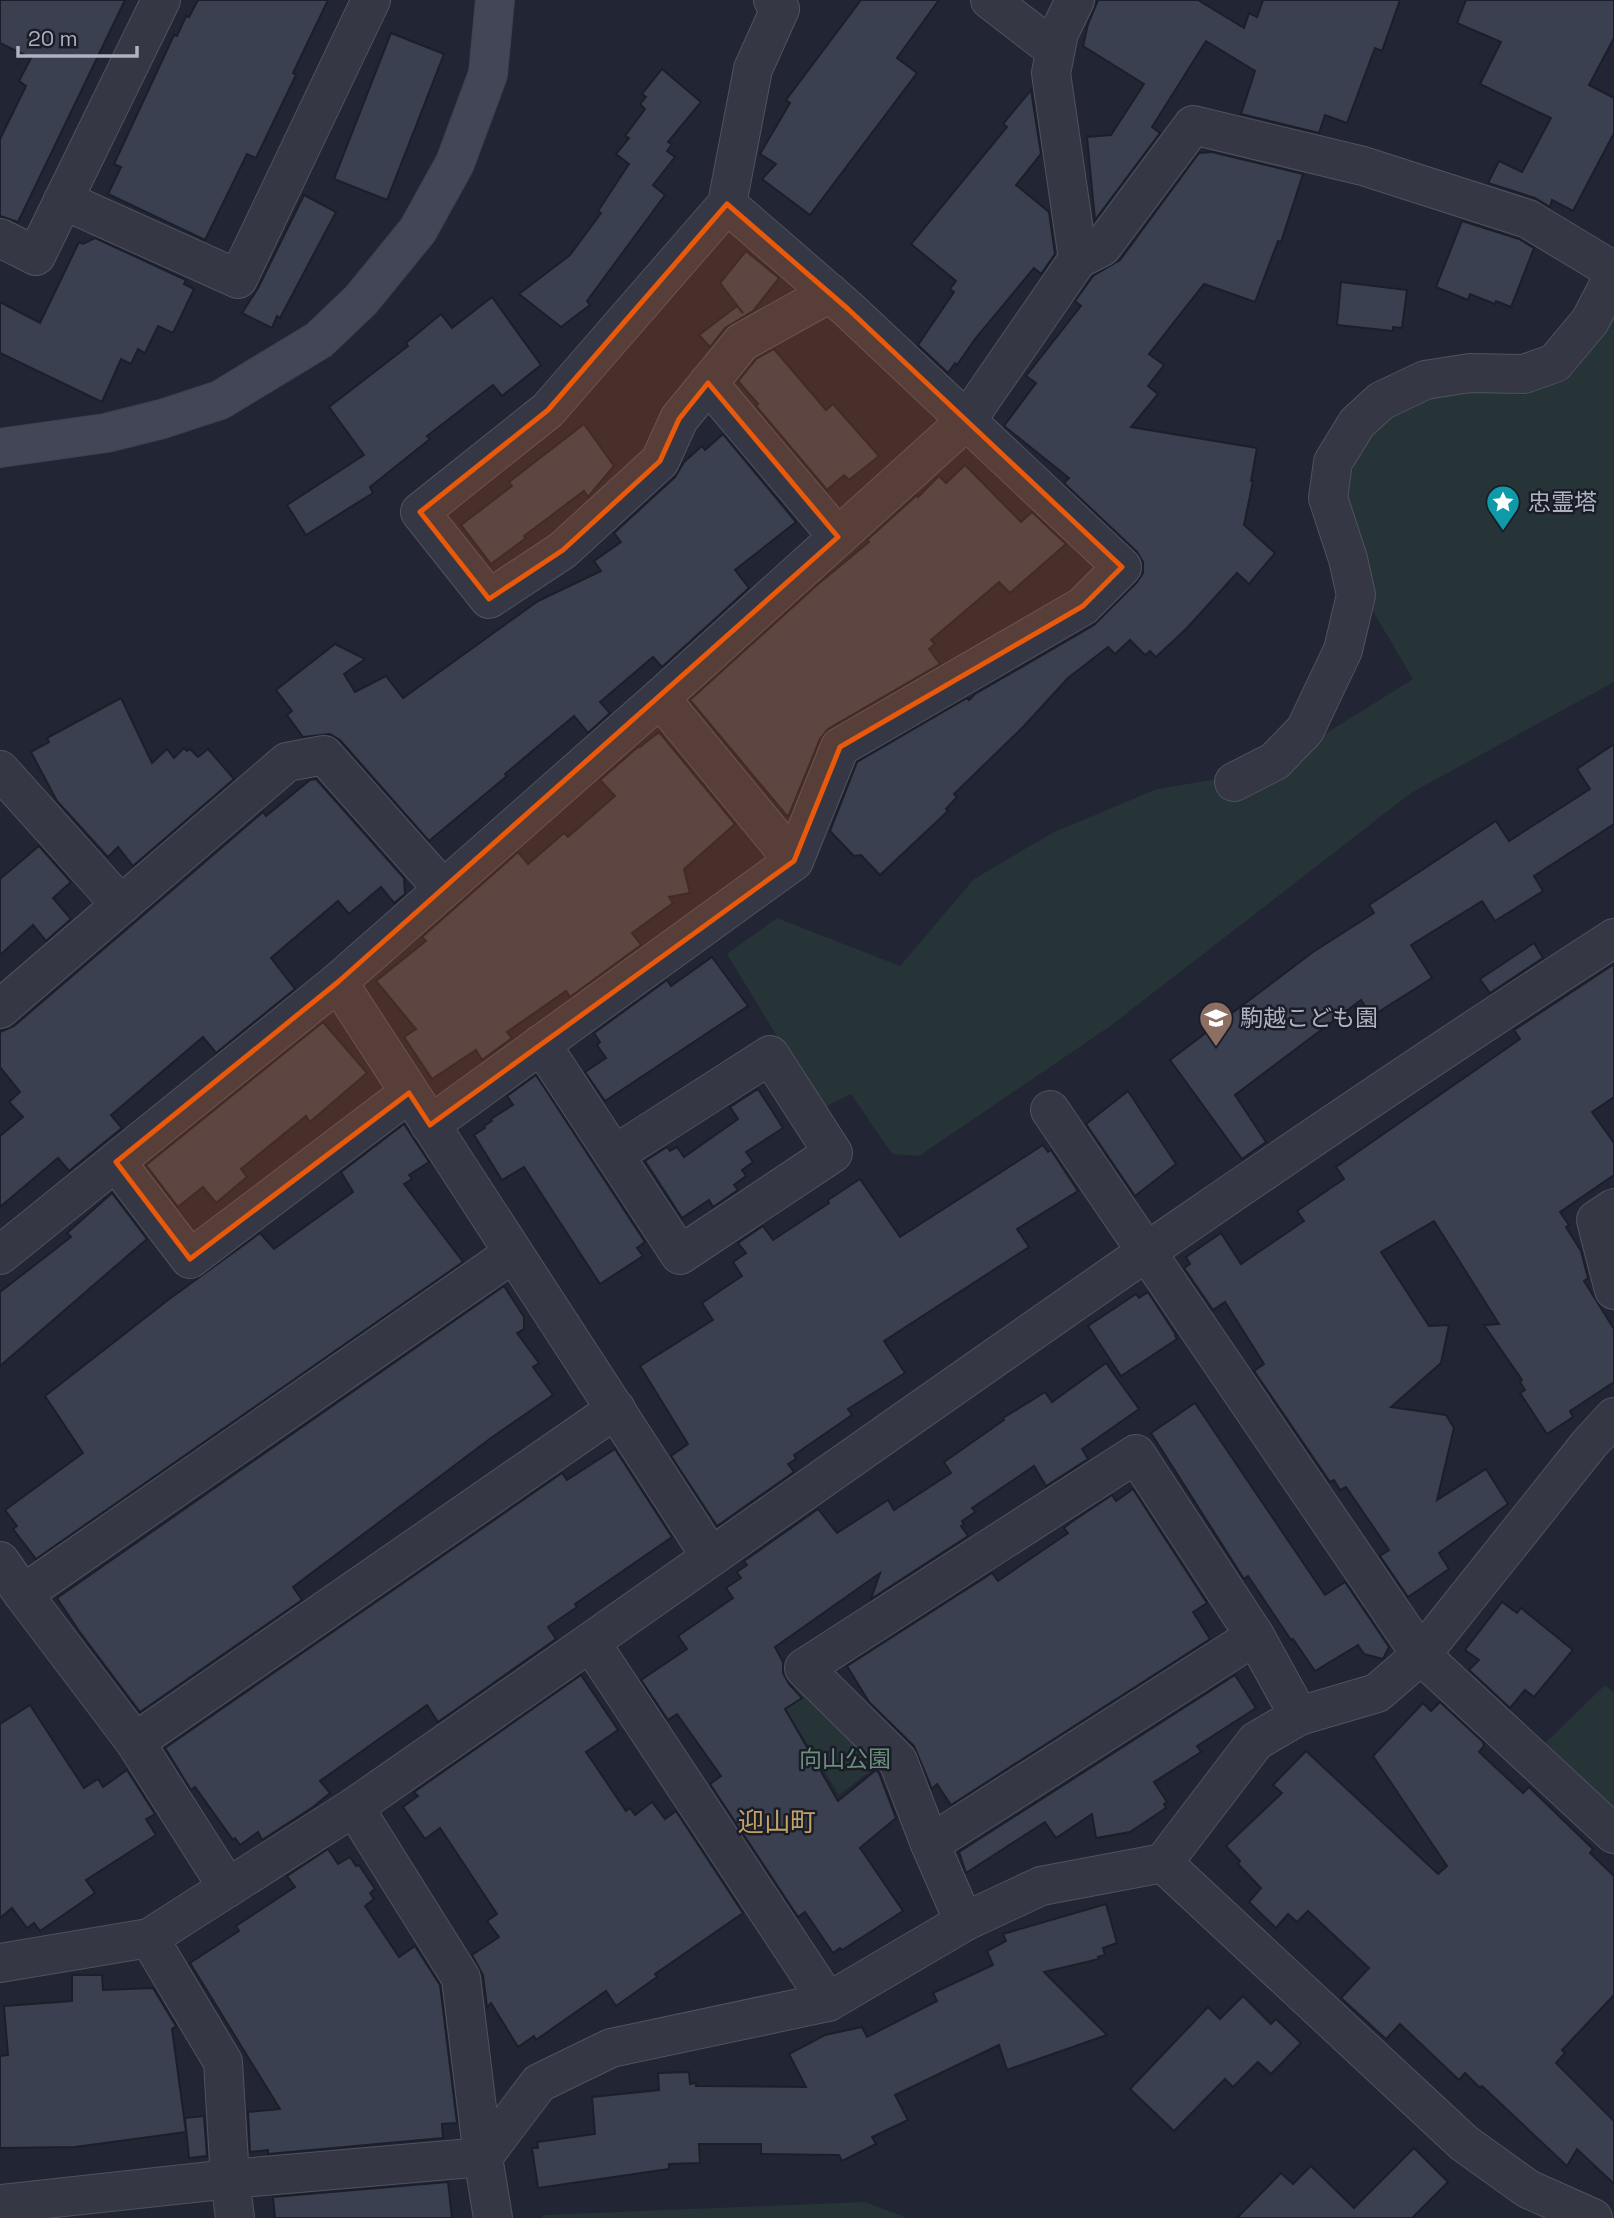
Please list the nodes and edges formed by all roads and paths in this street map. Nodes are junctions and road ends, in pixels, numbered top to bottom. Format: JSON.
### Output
{"nodes":[{"id":1,"x":162,"y":0,"type":"edge"},
{"id":2,"x":371,"y":0,"type":"edge"},
{"id":3,"x":495,"y":0,"type":"edge"},
{"id":4,"x":773,"y":0,"type":"edge"},
{"id":5,"x":990,"y":0,"type":"edge"},
{"id":6,"x":1075,"y":0,"type":"edge"},
{"id":7,"x":1055,"y":50,"type":"junction"},
{"id":8,"x":63,"y":200,"type":"junction"},
{"id":9,"x":727,"y":204,"type":"junction"},
{"id":10,"x":0,"y":239,"type":"edge"},
{"id":11,"x":1078,"y":259,"type":"junction"},
{"id":12,"x":1614,"y":273,"type":"edge"},
{"id":13,"x":830,"y":293,"type":"junction"},
{"id":14,"x":708,"y":383,"type":"junction"},
{"id":15,"x":967,"y":420,"type":"junction"},
{"id":16,"x":0,"y":447,"type":"edge"},
{"id":17,"x":838,"y":537,"type":"junction"},
{"id":18,"x":660,"y":698,"type":"junction"},
{"id":19,"x":0,"y":770,"type":"edge"},
{"id":20,"x":1234,"y":782,"type":"dead end"},
{"id":21,"x":794,"y":861,"type":"junction"},
{"id":22,"x":443,"y":889,"type":"junction"},
{"id":23,"x":121,"y":905,"type":"junction"},
{"id":24,"x":1614,"y":938,"type":"edge"},
{"id":25,"x":338,"y":982,"type":"junction"},
{"id":26,"x":0,"y":1009,"type":"edge"},
{"id":27,"x":541,"y":1044,"type":"junction"},
{"id":28,"x":409,"y":1093,"type":"junction"},
{"id":29,"x":1050,"y":1110,"type":"dead end"},
{"id":30,"x":430,"y":1125,"type":"junction"},
{"id":31,"x":614,"y":1155,"type":"junction"},
{"id":32,"x":116,"y":1162,"type":"junction"},
{"id":33,"x":1614,"y":1209,"type":"edge"},
{"id":34,"x":1147,"y":1253,"type":"junction"},
{"id":35,"x":512,"y":1254,"type":"junction"},
{"id":36,"x":0,"y":1255,"type":"edge"},
{"id":37,"x":1614,"y":1290,"type":"edge"},
{"id":38,"x":616,"y":1409,"type":"junction"},
{"id":39,"x":1614,"y":1417,"type":"edge"},
{"id":40,"x":711,"y":1557,"type":"junction"},
{"id":41,"x":0,"y":1561,"type":"edge"},
{"id":42,"x":23,"y":1594,"type":"junction"},
{"id":43,"x":1255,"y":1636,"type":"junction"},
{"id":44,"x":591,"y":1643,"type":"junction"},
{"id":45,"x":1422,"y":1655,"type":"junction"},
{"id":46,"x":1299,"y":1716,"type":"junction"},
{"id":47,"x":135,"y":1742,"type":"junction"},
{"id":48,"x":354,"y":1807,"type":"junction"},
{"id":49,"x":1614,"y":1834,"type":"edge"},
{"id":50,"x":930,"y":1844,"type":"junction"},
{"id":51,"x":1163,"y":1863,"type":"junction"},
{"id":52,"x":228,"y":1888,"type":"junction"},
{"id":53,"x":964,"y":1922,"type":"junction"},
{"id":54,"x":149,"y":1938,"type":"junction"},
{"id":55,"x":0,"y":1963,"type":"edge"},
{"id":56,"x":828,"y":2002,"type":"junction"},
{"id":57,"x":483,"y":2157,"type":"junction"},
{"id":58,"x":230,"y":2179,"type":"junction"},
{"id":59,"x":0,"y":2204,"type":"edge"},
{"id":60,"x":235,"y":2218,"type":"edge"},
{"id":61,"x":493,"y":2218,"type":"edge"},
{"id":62,"x":1593,"y":2218,"type":"edge"}],
"edges":[{"from":1,"to":8,"type":"street"},
{"from":2,"to":8,"type":"street"},
{"from":3,"to":16,"type":"street"},
{"from":4,"to":9,"type":"street"},
{"from":5,"to":7,"type":"street"},
{"from":6,"to":7,"type":"street"},
{"from":7,"to":11,"type":"street"},
{"from":8,"to":10,"type":"street"},
{"from":9,"to":13,"type":"street"},
{"from":9,"to":14,"type":"street"},
{"from":11,"to":12,"type":"street"},
{"from":11,"to":15,"type":"street"},
{"from":12,"to":20,"type":"street"},
{"from":13,"to":14,"type":"street"},
{"from":13,"to":15,"type":"street"},
{"from":14,"to":17,"type":"street"},
{"from":15,"to":17,"type":"street"},
{"from":15,"to":21,"type":"street"},
{"from":17,"to":18,"type":"street"},
{"from":18,"to":21,"type":"street"},
{"from":18,"to":22,"type":"street"},
{"from":19,"to":23,"type":"street"},
{"from":21,"to":27,"type":"street"},
{"from":22,"to":23,"type":"street"},
{"from":22,"to":25,"type":"street"},
{"from":23,"to":26,"type":"street"},
{"from":24,"to":34,"type":"street"},
{"from":25,"to":28,"type":"street"},
{"from":25,"to":32,"type":"street"},
{"from":27,"to":30,"type":"street"},
{"from":27,"to":31,"type":"street"},
{"from":28,"to":30,"type":"street"},
{"from":28,"to":32,"type":"street"},
{"from":29,"to":34,"type":"street"},
{"from":30,"to":35,"type":"street"},
{"from":31,"to":31,"type":"street"},
{"from":32,"to":36,"type":"street"},
{"from":33,"to":37,"type":"street"},
{"from":34,"to":40,"type":"street"},
{"from":34,"to":45,"type":"street"},
{"from":35,"to":38,"type":"street"},
{"from":35,"to":42,"type":"street"},
{"from":38,"to":40,"type":"street"},
{"from":38,"to":47,"type":"street"},
{"from":39,"to":45,"type":"street"},
{"from":40,"to":44,"type":"street"},
{"from":41,"to":42,"type":"street"},
{"from":42,"to":47,"type":"street"},
{"from":43,"to":46,"type":"street"},
{"from":43,"to":50,"type":"street"},
{"from":43,"to":50,"type":"street"},
{"from":44,"to":48,"type":"street"},
{"from":44,"to":56,"type":"street"},
{"from":45,"to":46,"type":"street"},
{"from":45,"to":49,"type":"street"},
{"from":46,"to":51,"type":"street"},
{"from":47,"to":52,"type":"street"},
{"from":48,"to":52,"type":"street"},
{"from":48,"to":57,"type":"street"},
{"from":50,"to":53,"type":"street"},
{"from":51,"to":53,"type":"street"},
{"from":51,"to":62,"type":"street"},
{"from":52,"to":54,"type":"street"},
{"from":53,"to":56,"type":"street"},
{"from":54,"to":55,"type":"street"},
{"from":54,"to":58,"type":"street"},
{"from":56,"to":57,"type":"street"},
{"from":57,"to":58,"type":"street"},
{"from":57,"to":61,"type":"street"},
{"from":58,"to":59,"type":"street"},
{"from":58,"to":60,"type":"street"}]}
